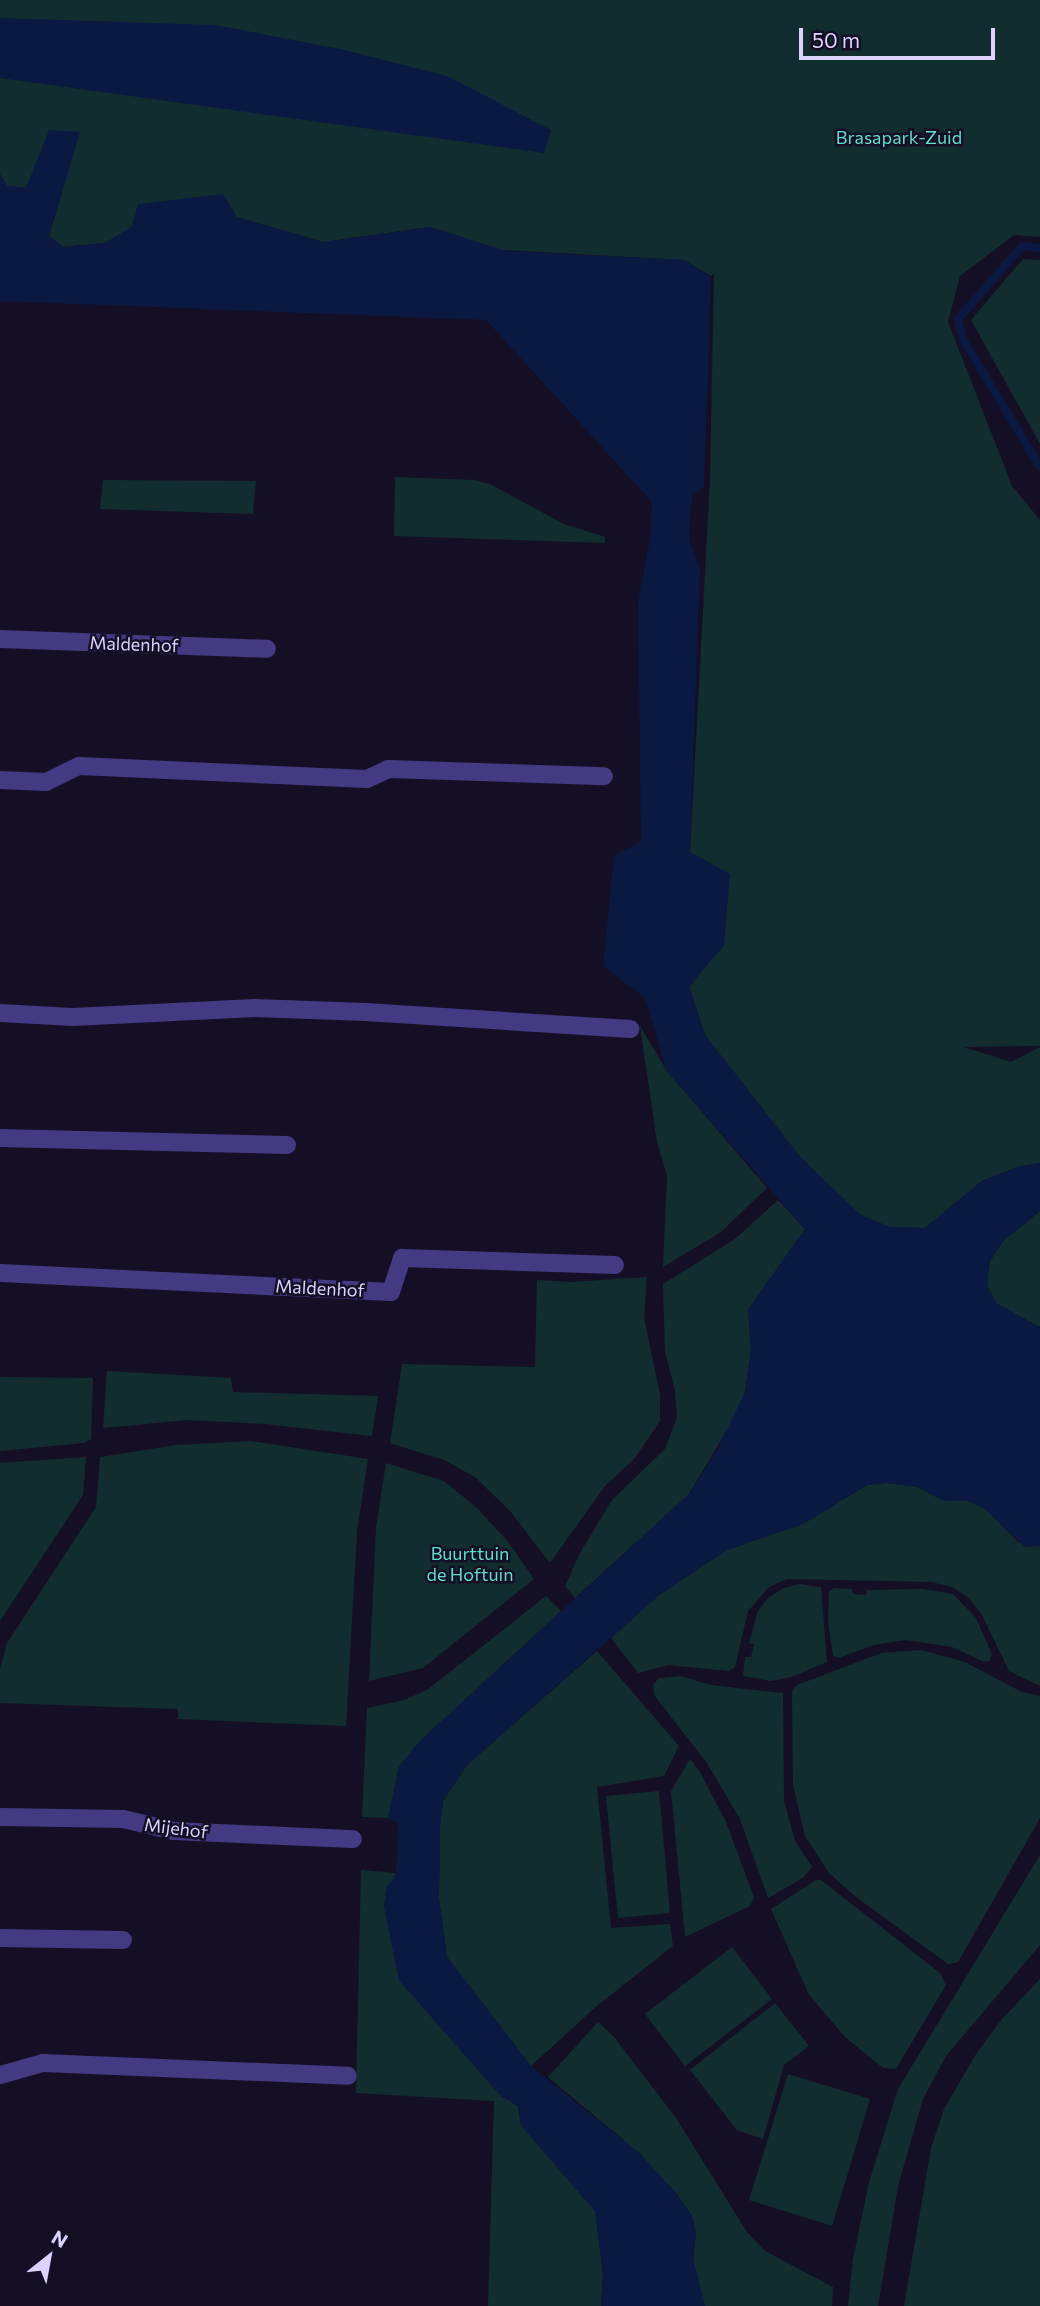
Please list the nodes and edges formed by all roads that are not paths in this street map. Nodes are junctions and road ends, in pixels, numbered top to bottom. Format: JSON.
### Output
{"nodes":[{"id":1,"x":0,"y":639,"type":"edge"},
{"id":2,"x":267,"y":649,"type":"dead end"},
{"id":3,"x":604,"y":776,"type":"dead end"},
{"id":4,"x":0,"y":780,"type":"edge"},
{"id":5,"x":0,"y":1013,"type":"edge"},
{"id":6,"x":630,"y":1029,"type":"dead end"},
{"id":7,"x":0,"y":1138,"type":"edge"},
{"id":8,"x":287,"y":1145,"type":"dead end"},
{"id":9,"x":615,"y":1265,"type":"dead end"},
{"id":10,"x":0,"y":1273,"type":"edge"},
{"id":11,"x":0,"y":1817,"type":"edge"},
{"id":12,"x":353,"y":1839,"type":"dead end"},
{"id":13,"x":0,"y":1938,"type":"edge"},
{"id":14,"x":123,"y":1940,"type":"dead end"},
{"id":15,"x":0,"y":2075,"type":"edge"},
{"id":16,"x":348,"y":2076,"type":"dead end"}],
"edges":[{"from":1,"to":2,"type":"street","name":"Maldenhof"},
{"from":3,"to":4,"type":"street"},
{"from":5,"to":6,"type":"street"},
{"from":7,"to":8,"type":"street"},
{"from":9,"to":10,"type":"street","name":"Maldenhof"},
{"from":11,"to":12,"type":"street","name":"Mijehof"},
{"from":13,"to":14,"type":"street"},
{"from":15,"to":16,"type":"street"}]}
